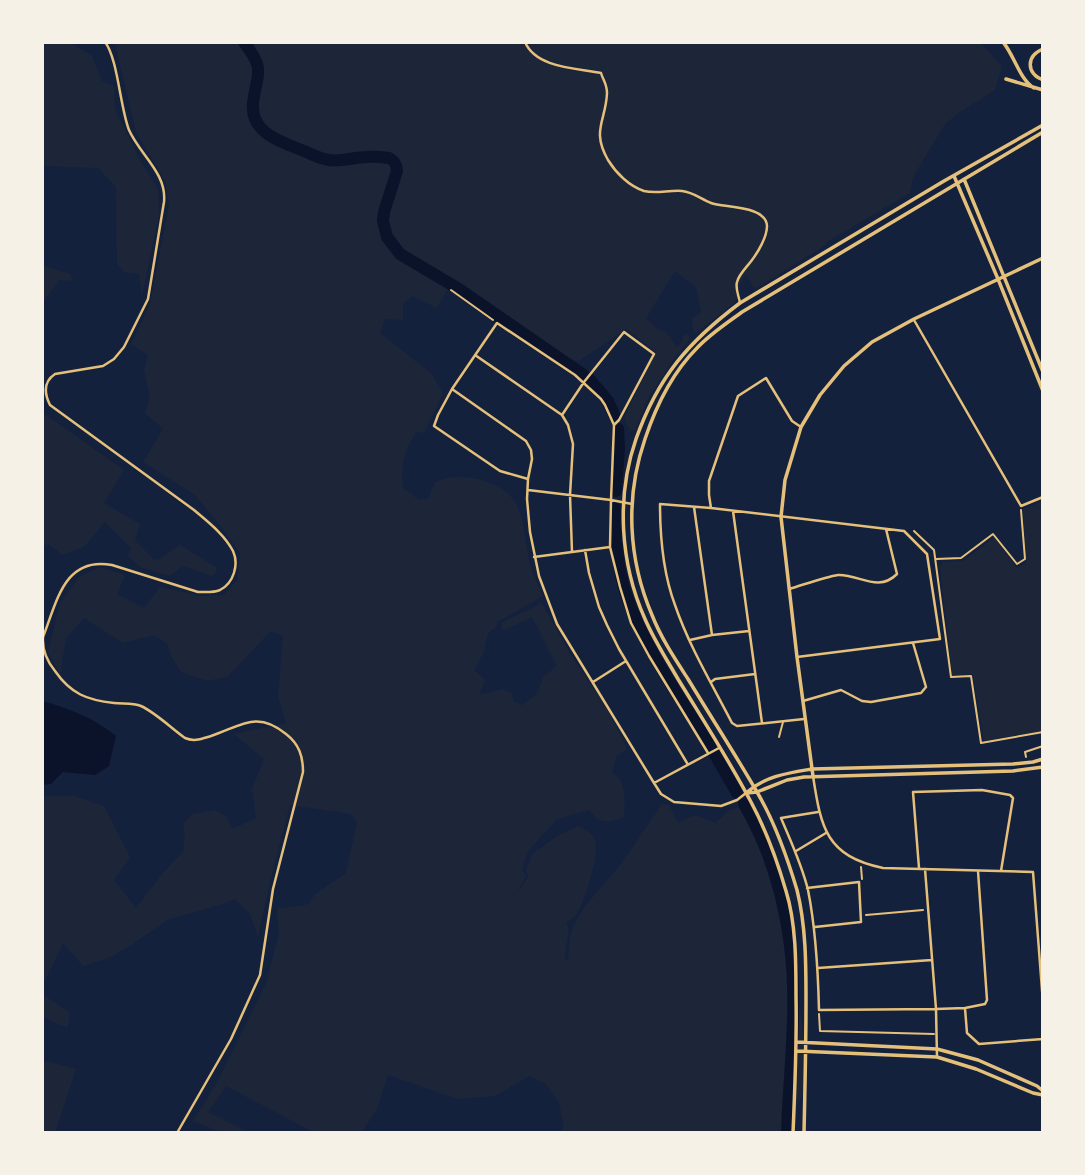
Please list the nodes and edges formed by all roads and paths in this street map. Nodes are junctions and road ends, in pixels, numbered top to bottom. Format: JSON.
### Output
{"nodes":[{"id":1,"x":105,"y":42,"type":"edge"},
{"id":2,"x":525,"y":42,"type":"edge"},
{"id":3,"x":1003,"y":42,"type":"edge"},
{"id":4,"x":1043,"y":49,"type":"edge"},
{"id":5,"x":1006,"y":79,"type":"dead end"},
{"id":6,"x":1043,"y":80,"type":"edge"},
{"id":7,"x":1034,"y":88,"type":"junction"},
{"id":8,"x":1043,"y":90,"type":"edge"},
{"id":9,"x":1043,"y":124,"type":"edge"},
{"id":10,"x":1043,"y":132,"type":"edge"},
{"id":11,"x":960,"y":172,"type":"junction"},
{"id":12,"x":954,"y":176,"type":"junction"},
{"id":13,"x":963,"y":179,"type":"junction"},
{"id":14,"x":958,"y":183,"type":"junction"},
{"id":15,"x":1043,"y":258,"type":"edge"},
{"id":16,"x":1004,"y":276,"type":"junction"},
{"id":17,"x":998,"y":279,"type":"junction"},
{"id":18,"x":451,"y":290,"type":"dead end"},
{"id":19,"x":740,"y":303,"type":"junction"},
{"id":20,"x":914,"y":319,"type":"junction"},
{"id":21,"x":497,"y":323,"type":"junction"},
{"id":22,"x":475,"y":355,"type":"junction"},
{"id":23,"x":1043,"y":372,"type":"edge"},
{"id":24,"x":584,"y":382,"type":"junction"},
{"id":25,"x":452,"y":389,"type":"junction"},
{"id":26,"x":1043,"y":391,"type":"edge"},
{"id":27,"x":562,"y":415,"type":"junction"},
{"id":28,"x":614,"y":425,"type":"junction"},
{"id":29,"x":801,"y":427,"type":"junction"},
{"id":30,"x":528,"y":479,"type":"junction"},
{"id":31,"x":528,"y":490,"type":"junction"},
{"id":32,"x":570,"y":495,"type":"junction"},
{"id":33,"x":1043,"y":497,"type":"edge"},
{"id":34,"x":611,"y":499,"type":"junction"},
{"id":35,"x":624,"y":502,"type":"junction"},
{"id":36,"x":632,"y":504,"type":"junction"},
{"id":37,"x":1021,"y":506,"type":"junction"},
{"id":38,"x":694,"y":507,"type":"junction"},
{"id":39,"x":711,"y":508,"type":"junction"},
{"id":40,"x":733,"y":511,"type":"junction"},
{"id":41,"x":781,"y":517,"type":"junction"},
{"id":42,"x":886,"y":529,"type":"junction"},
{"id":43,"x":914,"y":531,"type":"dead end"},
{"id":44,"x":610,"y":547,"type":"junction"},
{"id":45,"x":585,"y":550,"type":"junction"},
{"id":46,"x":572,"y":552,"type":"junction"},
{"id":47,"x":534,"y":557,"type":"junction"},
{"id":48,"x":935,"y":559,"type":"junction"},
{"id":49,"x":789,"y":589,"type":"junction"},
{"id":50,"x":750,"y":631,"type":"junction"},
{"id":51,"x":712,"y":635,"type":"junction"},
{"id":52,"x":690,"y":640,"type":"junction"},
{"id":53,"x":913,"y":643,"type":"junction"},
{"id":54,"x":797,"y":657,"type":"junction"},
{"id":55,"x":626,"y":660,"type":"junction"},
{"id":56,"x":755,"y":674,"type":"junction"},
{"id":57,"x":593,"y":682,"type":"junction"},
{"id":58,"x":711,"y":682,"type":"junction"},
{"id":59,"x":803,"y":701,"type":"junction"},
{"id":60,"x":805,"y":719,"type":"junction"},
{"id":61,"x":783,"y":721,"type":"junction"},
{"id":62,"x":762,"y":723,"type":"junction"},
{"id":63,"x":1043,"y":732,"type":"edge"},
{"id":64,"x":779,"y":737,"type":"dead end"},
{"id":65,"x":1043,"y":746,"type":"edge"},
{"id":66,"x":719,"y":748,"type":"junction"},
{"id":67,"x":708,"y":753,"type":"junction"},
{"id":68,"x":1026,"y":757,"type":"dead end"},
{"id":69,"x":1043,"y":760,"type":"edge"},
{"id":70,"x":688,"y":764,"type":"junction"},
{"id":71,"x":1043,"y":767,"type":"edge"},
{"id":72,"x":812,"y":769,"type":"junction"},
{"id":73,"x":813,"y":776,"type":"junction"},
{"id":74,"x":654,"y":783,"type":"junction"},
{"id":75,"x":754,"y":787,"type":"junction"},
{"id":76,"x":757,"y":792,"type":"junction"},
{"id":77,"x":746,"y":793,"type":"junction"},
{"id":78,"x":818,"y":812,"type":"junction"},
{"id":79,"x":826,"y":833,"type":"junction"},
{"id":80,"x":796,"y":851,"type":"junction"},
{"id":81,"x":861,"y":862,"type":"junction"},
{"id":82,"x":919,"y":869,"type":"junction"},
{"id":83,"x":925,"y":869,"type":"junction"},
{"id":84,"x":978,"y":870,"type":"junction"},
{"id":85,"x":1001,"y":871,"type":"junction"},
{"id":86,"x":807,"y":888,"type":"junction"},
{"id":87,"x":863,"y":888,"type":"dead end"},
{"id":88,"x":928,"y":909,"type":"junction"},
{"id":89,"x":865,"y":915,"type":"dead end"},
{"id":90,"x":815,"y":928,"type":"junction"},
{"id":91,"x":932,"y":960,"type":"junction"},
{"id":92,"x":818,"y":968,"type":"junction"},
{"id":93,"x":1043,"y":1003,"type":"edge"},
{"id":94,"x":965,"y":1008,"type":"junction"},
{"id":95,"x":936,"y":1009,"type":"junction"},
{"id":96,"x":819,"y":1010,"type":"junction"},
{"id":97,"x":936,"y":1034,"type":"junction"},
{"id":98,"x":1043,"y":1039,"type":"edge"},
{"id":99,"x":797,"y":1042,"type":"junction"},
{"id":100,"x":806,"y":1043,"type":"junction"},
{"id":101,"x":937,"y":1049,"type":"junction"},
{"id":102,"x":796,"y":1051,"type":"junction"},
{"id":103,"x":806,"y":1051,"type":"junction"},
{"id":104,"x":937,"y":1057,"type":"junction"},
{"id":105,"x":1043,"y":1093,"type":"edge"},
{"id":106,"x":177,"y":1133,"type":"edge"},
{"id":107,"x":793,"y":1133,"type":"edge"},
{"id":108,"x":804,"y":1133,"type":"edge"}],
"edges":[{"from":1,"to":106,"type":"street"},
{"from":2,"to":19,"type":"street"},
{"from":3,"to":7,"type":"street"},
{"from":4,"to":6,"type":"street"},
{"from":5,"to":7,"type":"street"},
{"from":7,"to":8,"type":"street"},
{"from":9,"to":11,"type":"street"},
{"from":10,"to":13,"type":"street"},
{"from":11,"to":12,"type":"street"},
{"from":11,"to":13,"type":"street"},
{"from":12,"to":14,"type":"street"},
{"from":12,"to":19,"type":"street"},
{"from":13,"to":14,"type":"street"},
{"from":13,"to":16,"type":"street"},
{"from":14,"to":17,"type":"street"},
{"from":14,"to":36,"type":"street"},
{"from":15,"to":16,"type":"street"},
{"from":16,"to":17,"type":"street"},
{"from":16,"to":23,"type":"street"},
{"from":17,"to":20,"type":"street"},
{"from":17,"to":26,"type":"street"},
{"from":18,"to":21,"type":"path"},
{"from":19,"to":35,"type":"street"},
{"from":20,"to":29,"type":"street"},
{"from":20,"to":37,"type":"street"},
{"from":21,"to":22,"type":"street"},
{"from":21,"to":24,"type":"street"},
{"from":22,"to":25,"type":"street"},
{"from":22,"to":27,"type":"street"},
{"from":24,"to":27,"type":"street"},
{"from":24,"to":28,"type":"street"},
{"from":24,"to":28,"type":"street"},
{"from":25,"to":30,"type":"street"},
{"from":25,"to":30,"type":"street"},
{"from":27,"to":32,"type":"street"},
{"from":28,"to":34,"type":"street"},
{"from":29,"to":39,"type":"street"},
{"from":29,"to":41,"type":"street"},
{"from":30,"to":31,"type":"street"},
{"from":31,"to":32,"type":"street"},
{"from":31,"to":47,"type":"street"},
{"from":32,"to":34,"type":"street"},
{"from":32,"to":46,"type":"street"},
{"from":33,"to":37,"type":"street"},
{"from":34,"to":35,"type":"street"},
{"from":34,"to":44,"type":"street"},
{"from":35,"to":36,"type":"street"},
{"from":35,"to":66,"type":"street"},
{"from":36,"to":75,"type":"street"},
{"from":37,"to":48,"type":"path"},
{"from":38,"to":39,"type":"street"},
{"from":38,"to":51,"type":"street"},
{"from":38,"to":52,"type":"street"},
{"from":39,"to":40,"type":"street"},
{"from":40,"to":41,"type":"street"},
{"from":40,"to":50,"type":"street"},
{"from":41,"to":42,"type":"street"},
{"from":41,"to":49,"type":"street"},
{"from":42,"to":49,"type":"street"},
{"from":42,"to":53,"type":"street"},
{"from":43,"to":48,"type":"path"},
{"from":44,"to":45,"type":"street"},
{"from":44,"to":67,"type":"street"},
{"from":45,"to":46,"type":"street"},
{"from":45,"to":55,"type":"street"},
{"from":46,"to":47,"type":"street"},
{"from":47,"to":57,"type":"street"},
{"from":48,"to":63,"type":"path"},
{"from":49,"to":54,"type":"street"},
{"from":50,"to":51,"type":"street"},
{"from":50,"to":56,"type":"street"},
{"from":51,"to":52,"type":"street"},
{"from":52,"to":58,"type":"street"},
{"from":53,"to":54,"type":"street"},
{"from":53,"to":59,"type":"street"},
{"from":54,"to":59,"type":"street"},
{"from":55,"to":57,"type":"street"},
{"from":55,"to":70,"type":"street"},
{"from":56,"to":58,"type":"street"},
{"from":56,"to":62,"type":"street"},
{"from":57,"to":74,"type":"street"},
{"from":58,"to":62,"type":"street"},
{"from":59,"to":60,"type":"street"},
{"from":60,"to":61,"type":"street"},
{"from":60,"to":72,"type":"street"},
{"from":61,"to":62,"type":"street"},
{"from":61,"to":64,"type":"lane"},
{"from":65,"to":68,"type":"path"},
{"from":66,"to":67,"type":"street"},
{"from":66,"to":77,"type":"street"},
{"from":67,"to":70,"type":"street"},
{"from":69,"to":72,"type":"street"},
{"from":70,"to":74,"type":"street"},
{"from":71,"to":73,"type":"street"},
{"from":72,"to":73,"type":"street"},
{"from":72,"to":75,"type":"street"},
{"from":73,"to":76,"type":"street"},
{"from":73,"to":78,"type":"street"},
{"from":74,"to":77,"type":"street"},
{"from":75,"to":76,"type":"street"},
{"from":75,"to":77,"type":"street"},
{"from":76,"to":77,"type":"street"},
{"from":76,"to":100,"type":"street"},
{"from":77,"to":99,"type":"street"},
{"from":78,"to":79,"type":"street"},
{"from":78,"to":80,"type":"street"},
{"from":79,"to":80,"type":"street"},
{"from":79,"to":81,"type":"street"},
{"from":80,"to":86,"type":"street"},
{"from":81,"to":82,"type":"street"},
{"from":81,"to":87,"type":"path"},
{"from":82,"to":83,"type":"street"},
{"from":82,"to":85,"type":"street"},
{"from":83,"to":84,"type":"street"},
{"from":83,"to":88,"type":"street"},
{"from":84,"to":85,"type":"street"},
{"from":84,"to":94,"type":"street"},
{"from":85,"to":93,"type":"street"},
{"from":86,"to":90,"type":"street"},
{"from":86,"to":90,"type":"street"},
{"from":88,"to":89,"type":"path"},
{"from":88,"to":91,"type":"street"},
{"from":90,"to":92,"type":"street"},
{"from":91,"to":92,"type":"street"},
{"from":91,"to":95,"type":"street"},
{"from":92,"to":96,"type":"street"},
{"from":94,"to":95,"type":"street"},
{"from":94,"to":98,"type":"street"},
{"from":95,"to":96,"type":"street"},
{"from":95,"to":97,"type":"street"},
{"from":96,"to":97,"type":"path"},
{"from":97,"to":101,"type":"street"},
{"from":99,"to":100,"type":"street"},
{"from":99,"to":102,"type":"street"},
{"from":100,"to":101,"type":"street"},
{"from":100,"to":103,"type":"street"},
{"from":101,"to":104,"type":"street"},
{"from":101,"to":105,"type":"street"},
{"from":102,"to":103,"type":"street"},
{"from":102,"to":107,"type":"street"},
{"from":103,"to":104,"type":"street"},
{"from":103,"to":108,"type":"street"},
{"from":104,"to":105,"type":"street"}]}
